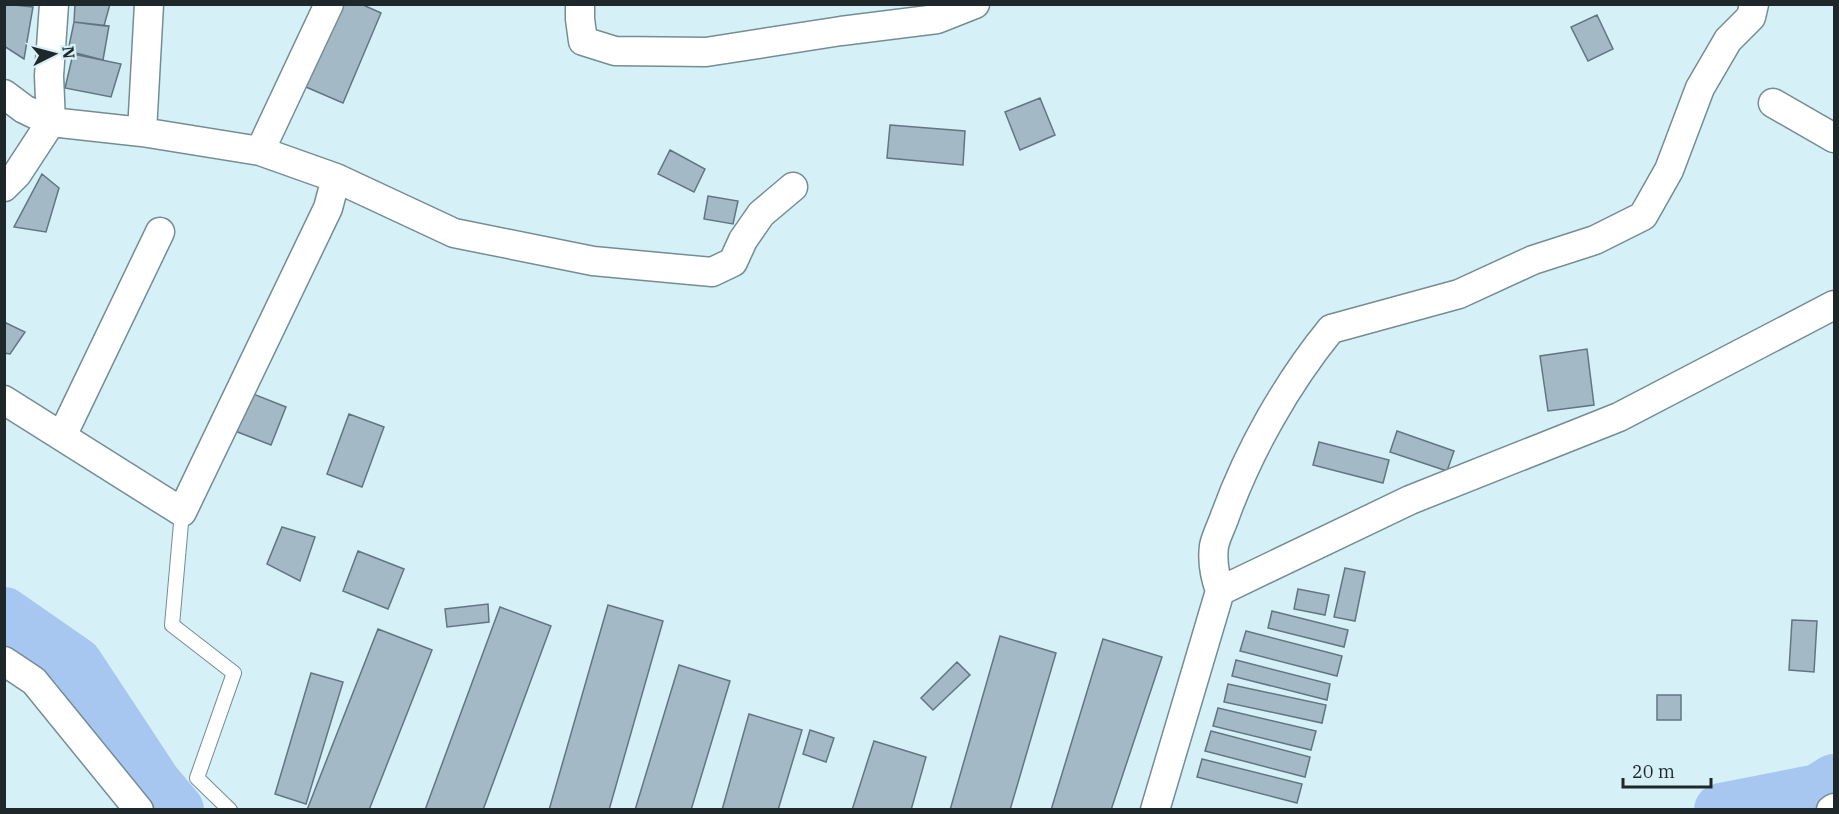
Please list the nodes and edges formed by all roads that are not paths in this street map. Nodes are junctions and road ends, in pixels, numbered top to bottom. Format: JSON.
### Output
{"nodes":[{"id":1,"x":54,"y":4,"type":"edge"},
{"id":2,"x":149,"y":4,"type":"edge"},
{"id":3,"x":329,"y":4,"type":"edge"},
{"id":4,"x":580,"y":4,"type":"edge"},
{"id":5,"x":975,"y":4,"type":"edge"},
{"id":6,"x":1754,"y":4,"type":"edge"},
{"id":7,"x":4,"y":94,"type":"edge"},
{"id":8,"x":1773,"y":103,"type":"dead end"},
{"id":9,"x":51,"y":122,"type":"junction"},
{"id":10,"x":142,"y":132,"type":"junction"},
{"id":11,"x":1834,"y":138,"type":"edge"},
{"id":12,"x":260,"y":151,"type":"junction"},
{"id":13,"x":336,"y":178,"type":"junction"},
{"id":14,"x":4,"y":187,"type":"edge"},
{"id":15,"x":793,"y":187,"type":"dead end"},
{"id":16,"x":160,"y":232,"type":"dead end"},
{"id":17,"x":1834,"y":304,"type":"edge"},
{"id":18,"x":4,"y":400,"type":"edge"},
{"id":19,"x":63,"y":436,"type":"junction"},
{"id":20,"x":182,"y":512,"type":"junction"},
{"id":21,"x":1220,"y":591,"type":"junction"},
{"id":22,"x":4,"y":661,"type":"edge"},
{"id":23,"x":139,"y":810,"type":"edge"},
{"id":24,"x":230,"y":810,"type":"edge"},
{"id":25,"x":1155,"y":810,"type":"edge"}],
"edges":[{"from":1,"to":9,"type":"street"},
{"from":2,"to":10,"type":"street"},
{"from":3,"to":12,"type":"street"},
{"from":4,"to":5,"type":"street"},
{"from":6,"to":21,"type":"street"},
{"from":7,"to":9,"type":"street"},
{"from":8,"to":11,"type":"street"},
{"from":9,"to":10,"type":"street"},
{"from":9,"to":14,"type":"street"},
{"from":10,"to":12,"type":"street"},
{"from":12,"to":13,"type":"street"},
{"from":13,"to":15,"type":"street"},
{"from":13,"to":20,"type":"street"},
{"from":16,"to":19,"type":"street"},
{"from":17,"to":21,"type":"street"},
{"from":18,"to":19,"type":"street"},
{"from":19,"to":20,"type":"street"},
{"from":20,"to":24,"type":"lane"},
{"from":21,"to":25,"type":"street"},
{"from":22,"to":23,"type":"street"}]}
